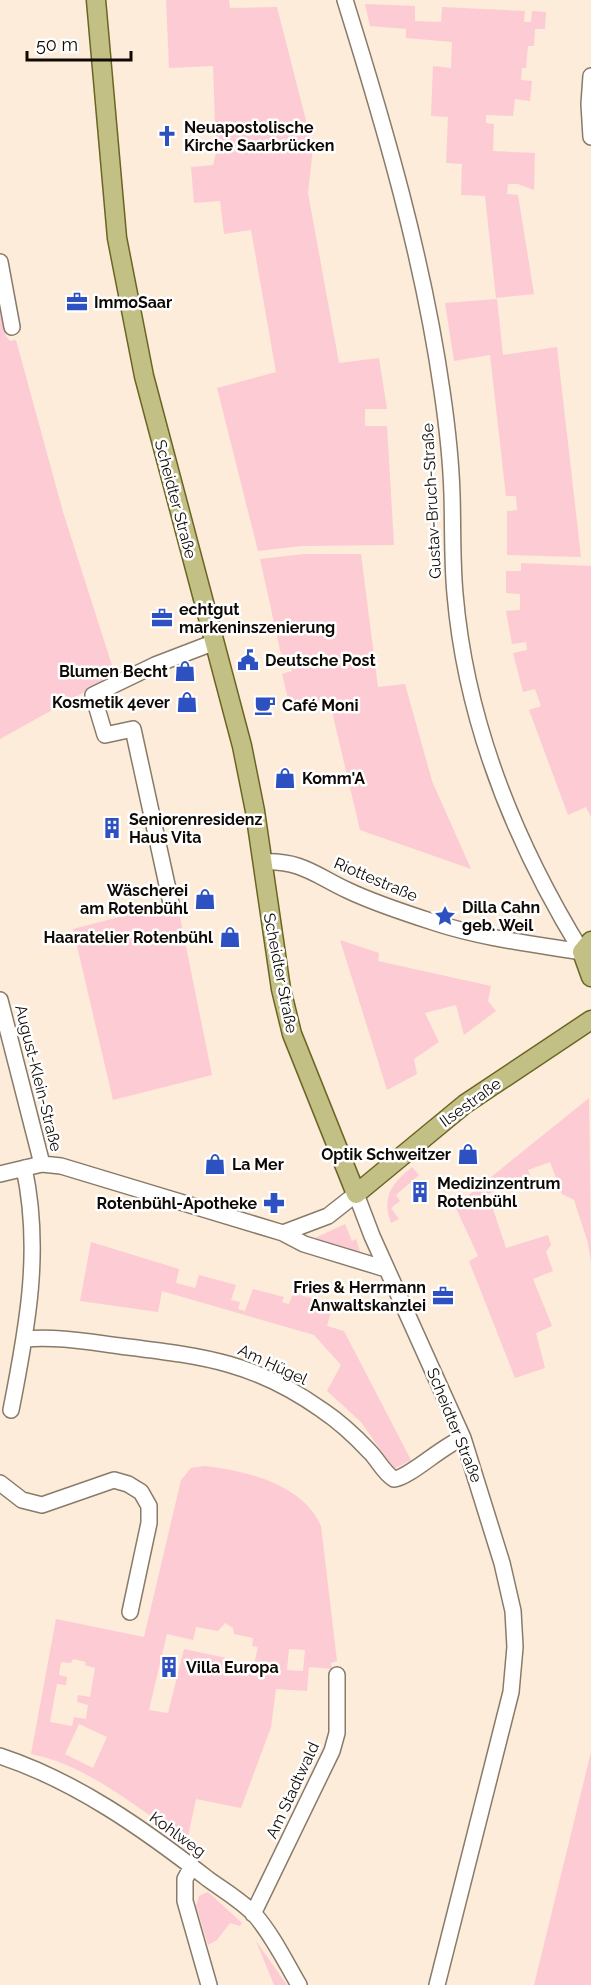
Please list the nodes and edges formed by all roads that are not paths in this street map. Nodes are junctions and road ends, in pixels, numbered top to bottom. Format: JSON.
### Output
{"nodes":[{"id":1,"x":96,"y":0,"type":"edge"},
{"id":2,"x":345,"y":0,"type":"edge"},
{"id":3,"x":591,"y":76,"type":"edge"},
{"id":4,"x":591,"y":138,"type":"edge"},
{"id":5,"x":0,"y":262,"type":"edge"},
{"id":6,"x":12,"y":327,"type":"dead end"},
{"id":7,"x":215,"y":642,"type":"junction"},
{"id":8,"x":262,"y":862,"type":"junction"},
{"id":9,"x":171,"y":903,"type":"dead end"},
{"id":10,"x":586,"y":947,"type":"edge"},
{"id":11,"x":591,"y":977,"type":"edge"},
{"id":12,"x":0,"y":1000,"type":"edge"},
{"id":13,"x":591,"y":1020,"type":"edge"},
{"id":14,"x":42,"y":1164,"type":"junction"},
{"id":15,"x":24,"y":1168,"type":"junction"},
{"id":16,"x":0,"y":1174,"type":"edge"},
{"id":17,"x":356,"y":1194,"type":"junction"},
{"id":18,"x":283,"y":1233,"type":"junction"},
{"id":19,"x":386,"y":1269,"type":"junction"},
{"id":20,"x":25,"y":1339,"type":"junction"},
{"id":21,"x":11,"y":1410,"type":"dead end"},
{"id":22,"x":463,"y":1438,"type":"junction"},
{"id":23,"x":0,"y":1483,"type":"edge"},
{"id":24,"x":130,"y":1612,"type":"dead end"},
{"id":25,"x":338,"y":1675,"type":"dead end"},
{"id":26,"x":0,"y":1756,"type":"edge"},
{"id":27,"x":192,"y":1866,"type":"junction"},
{"id":28,"x":254,"y":1914,"type":"junction"},
{"id":29,"x":209,"y":1985,"type":"edge"},
{"id":30,"x":299,"y":1985,"type":"edge"},
{"id":31,"x":437,"y":1985,"type":"edge"}],
"edges":[{"from":1,"to":7,"type":"main road","name":"Scheidter Straße"},
{"from":2,"to":10,"type":"street","name":"Gustav-Bruch-Straße"},
{"from":3,"to":4,"type":"street"},
{"from":5,"to":6,"type":"street"},
{"from":7,"to":8,"type":"main road","name":"Scheidter Straße"},
{"from":7,"to":9,"type":"street"},
{"from":8,"to":10,"type":"street","name":"Riottestraße"},
{"from":8,"to":17,"type":"main road","name":"Scheidter Straße"},
{"from":10,"to":11,"type":"main road"},
{"from":12,"to":14,"type":"street","name":"August-Klein-Straße"},
{"from":13,"to":17,"type":"main road","name":"Ilsestraße"},
{"from":14,"to":15,"type":"street"},
{"from":14,"to":18,"type":"street"},
{"from":15,"to":16,"type":"street"},
{"from":15,"to":20,"type":"street"},
{"from":17,"to":18,"type":"street"},
{"from":17,"to":19,"type":"street","name":"Scheidter Straße"},
{"from":18,"to":19,"type":"street"},
{"from":19,"to":22,"type":"street","name":"Scheidter Straße"},
{"from":20,"to":21,"type":"street"},
{"from":20,"to":22,"type":"street","name":"Am Hügel"},
{"from":22,"to":31,"type":"street","name":"Scheidter Straße"},
{"from":23,"to":24,"type":"street"},
{"from":25,"to":28,"type":"street","name":"Am Stadtwald"},
{"from":26,"to":27,"type":"street","name":"Kohlweg"},
{"from":27,"to":28,"type":"street","name":"Kohlweg"},
{"from":27,"to":29,"type":"street"},
{"from":28,"to":30,"type":"street","name":"Kohlweg"}]}
